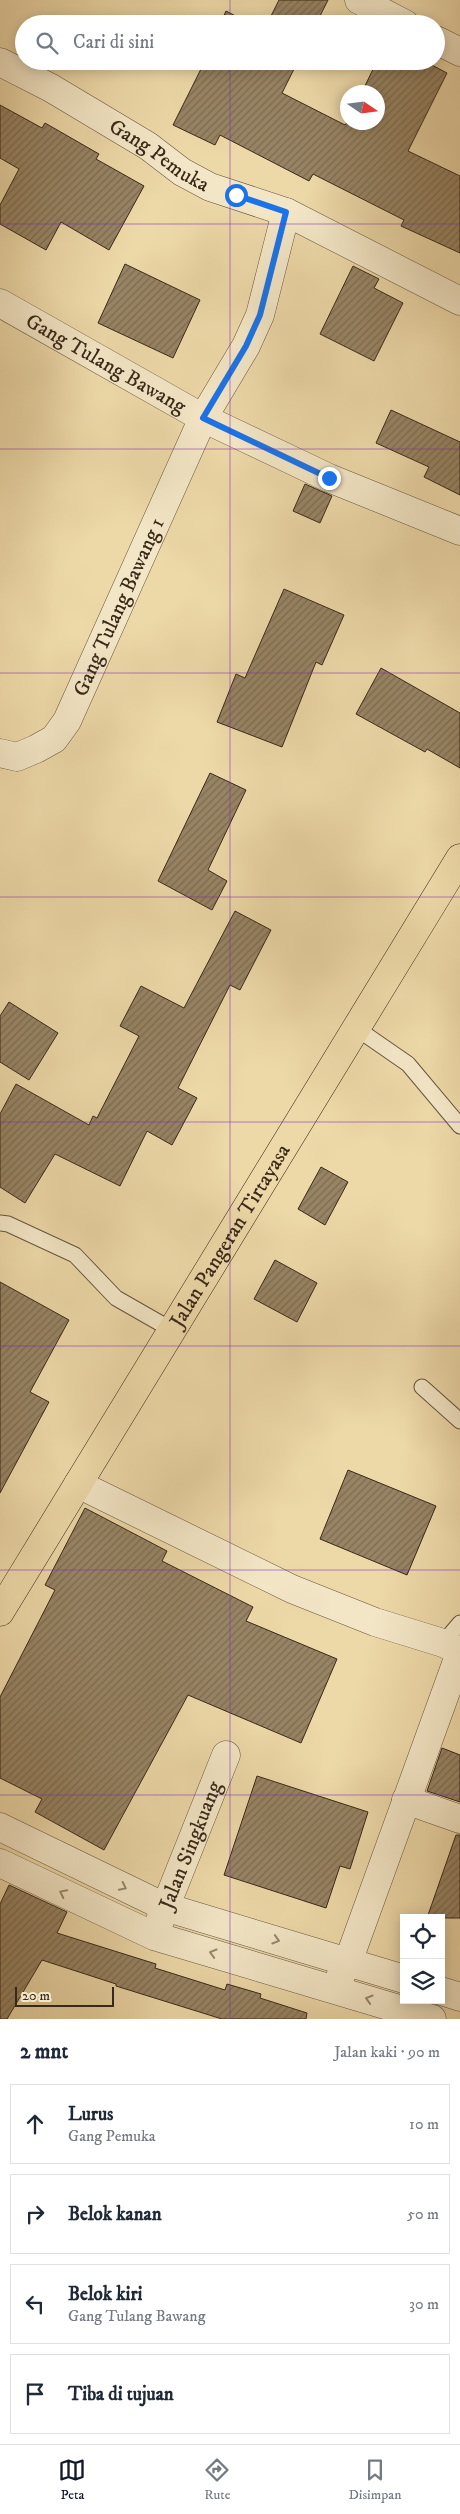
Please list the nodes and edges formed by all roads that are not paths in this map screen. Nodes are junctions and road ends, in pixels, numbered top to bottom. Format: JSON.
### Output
{"nodes":[{"id":1,"x":359,"y":0,"type":"edge"},
{"id":2,"x":388,"y":15,"type":"edge"},
{"id":3,"x":445,"y":44,"type":"edge"},
{"id":4,"x":460,"y":52,"type":"edge"},
{"id":5,"x":0,"y":62,"type":"edge"},
{"id":6,"x":15,"y":70,"type":"edge"},
{"id":7,"x":16,"y":70,"type":"edge"},
{"id":8,"x":286,"y":212,"type":"junction"},
{"id":9,"x":460,"y":301,"type":"edge"},
{"id":10,"x":0,"y":303,"type":"edge"},
{"id":11,"x":203,"y":418,"type":"junction"},
{"id":12,"x":460,"y":531,"type":"edge"},
{"id":13,"x":0,"y":753,"type":"edge"},
{"id":14,"x":460,"y":858,"type":"edge"},
{"id":15,"x":356,"y":1028,"type":"junction"},
{"id":16,"x":460,"y":1126,"type":"edge"},
{"id":17,"x":0,"y":1223,"type":"edge"},
{"id":18,"x":172,"y":1330,"type":"junction"},
{"id":19,"x":422,"y":1387,"type":"dead end"},
{"id":20,"x":460,"y":1421,"type":"edge"},
{"id":21,"x":78,"y":1484,"type":"junction"},
{"id":22,"x":0,"y":1612,"type":"edge"},
{"id":23,"x":460,"y":1623,"type":"edge"},
{"id":24,"x":454,"y":1649,"type":"edge"},
{"id":25,"x":226,"y":1755,"type":"dead end"},
{"id":26,"x":406,"y":1800,"type":"junction"},
{"id":27,"x":460,"y":1819,"type":"edge"},
{"id":28,"x":0,"y":1827,"type":"edge"},
{"id":29,"x":0,"y":1863,"type":"edge"},
{"id":30,"x":164,"y":1907,"type":"junction"},
{"id":31,"x":154,"y":1936,"type":"junction"},
{"id":32,"x":348,"y":1962,"type":"junction"},
{"id":33,"x":400,"y":1978,"type":"edge"},
{"id":34,"x":334,"y":1989,"type":"junction"},
{"id":35,"x":445,"y":1992,"type":"edge"},
{"id":36,"x":460,"y":1996,"type":"edge"},
{"id":37,"x":432,"y":2019,"type":"edge"}],
"edges":[{"from":1,"to":2,"type":"street"},
{"from":3,"to":4,"type":"street"},
{"from":5,"to":6,"type":"street","name":"Gang Pemuka"},
{"from":7,"to":8,"type":"street","name":"Gang Pemuka"},
{"from":8,"to":9,"type":"street","name":"Gang Pemuka"},
{"from":8,"to":11,"type":"street","name":"Gang Tulang Bawang 1"},
{"from":10,"to":11,"type":"street","name":"Gang Tulang Bawang"},
{"from":11,"to":12,"type":"street","name":"Gang Tulang Bawang"},
{"from":11,"to":13,"type":"street","name":"Gang Tulang Bawang 1"},
{"from":14,"to":15,"type":"main road","name":"Jalan Pangeran Tirtayasa"},
{"from":15,"to":16,"type":"lane"},
{"from":15,"to":18,"type":"main road","name":"Jalan Pangeran Tirtayasa"},
{"from":17,"to":18,"type":"lane"},
{"from":18,"to":21,"type":"main road","name":"Jalan Pangeran Tirtayasa"},
{"from":19,"to":20,"type":"lane"},
{"from":21,"to":22,"type":"main road","name":"Jalan Pangeran Tirtayasa"},
{"from":21,"to":24,"type":"street"},
{"from":23,"to":24,"type":"lane"},
{"from":24,"to":26,"type":"street"},
{"from":25,"to":30,"type":"street","name":"Jalan Singkuang"},
{"from":26,"to":27,"type":"street"},
{"from":26,"to":32,"type":"street"},
{"from":28,"to":30,"type":"street","one_way":true},
{"from":31,"to":29,"type":"street","one_way":true},
{"from":30,"to":31,"type":"street","name":"Jalan Singkuang"},
{"from":30,"to":32,"type":"street","one_way":true},
{"from":34,"to":31,"type":"street","one_way":true},
{"from":32,"to":33,"type":"street"},
{"from":32,"to":34,"type":"street"},
{"from":37,"to":34,"type":"street","one_way":true},
{"from":35,"to":36,"type":"street"}]}
